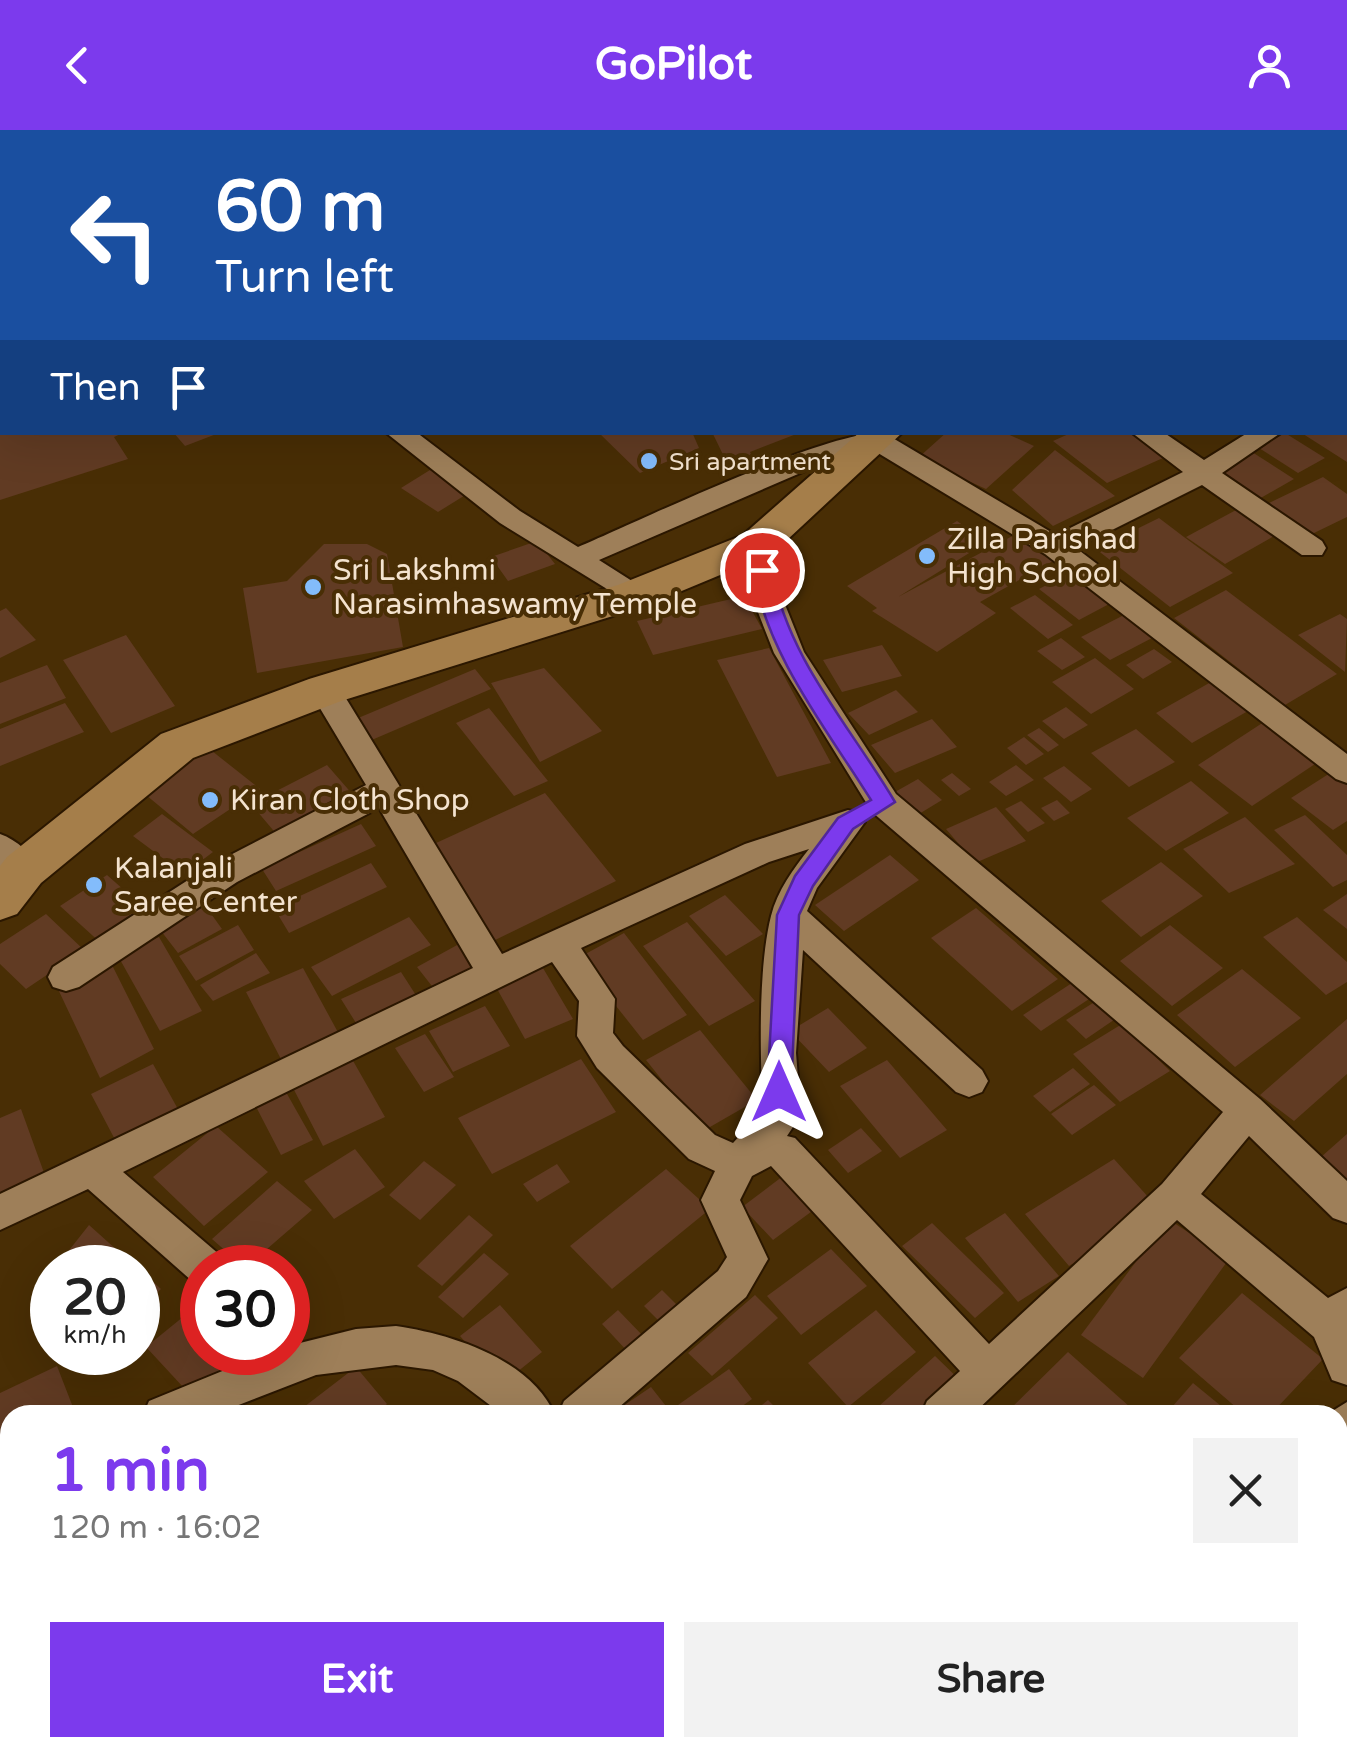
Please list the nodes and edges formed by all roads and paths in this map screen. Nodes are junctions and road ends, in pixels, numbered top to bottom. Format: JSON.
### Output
{"nodes":[{"id":1,"x":402,"y":435,"type":"edge"},
{"id":2,"x":1148,"y":435,"type":"edge"},
{"id":3,"x":1264,"y":435,"type":"edge"},
{"id":4,"x":880,"y":436,"type":"edge"},
{"id":5,"x":1202,"y":473,"type":"junction"},
{"id":6,"x":758,"y":544,"type":"junction"},
{"id":7,"x":1055,"y":547,"type":"junction"},
{"id":8,"x":1312,"y":548,"type":"dead end"},
{"id":9,"x":576,"y":559,"type":"junction"},
{"id":10,"x":632,"y":595,"type":"junction"},
{"id":11,"x":326,"y":690,"type":"junction"},
{"id":12,"x":1334,"y":740,"type":"edge"},
{"id":13,"x":1347,"y":771,"type":"edge"},
{"id":14,"x":385,"y":790,"type":"junction"},
{"id":15,"x":884,"y":802,"type":"junction"},
{"id":16,"x":846,"y":824,"type":"junction"},
{"id":17,"x":8,"y":873,"type":"edge"},
{"id":18,"x":788,"y":915,"type":"junction"},
{"id":19,"x":558,"y":943,"type":"junction"},
{"id":20,"x":494,"y":972,"type":"junction"},
{"id":21,"x":66,"y":976,"type":"dead end"},
{"id":22,"x":969,"y":1081,"type":"dead end"},
{"id":23,"x":1247,"y":1110,"type":"junction"},
{"id":24,"x":738,"y":1164,"type":"junction"},
{"id":25,"x":92,"y":1168,"type":"junction"},
{"id":26,"x":1176,"y":1196,"type":"junction"},
{"id":27,"x":1347,"y":1206,"type":"edge"},
{"id":28,"x":0,"y":1213,"type":"edge"},
{"id":29,"x":180,"y":1245,"type":"edge"},
{"id":30,"x":1338,"y":1316,"type":"edge"},
{"id":31,"x":310,"y":1348,"type":"edge"},
{"id":32,"x":1347,"y":1366,"type":"edge"},
{"id":33,"x":988,"y":1372,"type":"junction"},
{"id":34,"x":245,"y":1375,"type":"edge"},
{"id":35,"x":184,"y":1405,"type":"edge"},
{"id":36,"x":521,"y":1405,"type":"edge"},
{"id":37,"x":590,"y":1405,"type":"edge"},
{"id":38,"x":953,"y":1405,"type":"edge"}],
"edges":[{"from":1,"to":9,"type":"street"},
{"from":2,"to":5,"type":"street"},
{"from":3,"to":5,"type":"street"},
{"from":4,"to":6,"type":"street"},
{"from":4,"to":7,"type":"street"},
{"from":4,"to":9,"type":"street"},
{"from":5,"to":7,"type":"street"},
{"from":5,"to":8,"type":"street"},
{"from":6,"to":10,"type":"street"},
{"from":6,"to":15,"type":"street"},
{"from":7,"to":12,"type":"street"},
{"from":9,"to":10,"type":"street"},
{"from":10,"to":11,"type":"street"},
{"from":11,"to":14,"type":"street"},
{"from":11,"to":17,"type":"street"},
{"from":12,"to":13,"type":"street"},
{"from":14,"to":20,"type":"street"},
{"from":14,"to":21,"type":"street"},
{"from":15,"to":16,"type":"street"},
{"from":15,"to":23,"type":"street"},
{"from":16,"to":18,"type":"street"},
{"from":16,"to":19,"type":"street"},
{"from":18,"to":22,"type":"street"},
{"from":18,"to":24,"type":"street"},
{"from":19,"to":20,"type":"street"},
{"from":19,"to":24,"type":"street"},
{"from":20,"to":25,"type":"street"},
{"from":23,"to":26,"type":"street"},
{"from":23,"to":27,"type":"street"},
{"from":24,"to":33,"type":"street"},
{"from":24,"to":37,"type":"street"},
{"from":25,"to":28,"type":"street"},
{"from":25,"to":29,"type":"street"},
{"from":26,"to":30,"type":"street"},
{"from":26,"to":33,"type":"street"},
{"from":30,"to":32,"type":"street"},
{"from":31,"to":36,"type":"street"},
{"from":33,"to":38,"type":"street"},
{"from":34,"to":35,"type":"street"}]}
